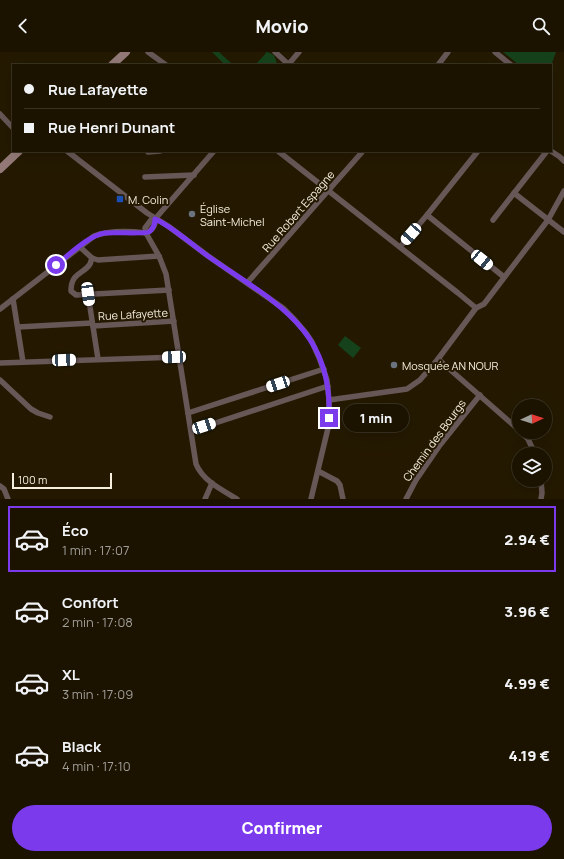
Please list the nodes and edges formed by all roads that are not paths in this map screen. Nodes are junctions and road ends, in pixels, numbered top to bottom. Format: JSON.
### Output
{"nodes":[{"id":1,"x":126,"y":52,"type":"edge"},
{"id":2,"x":148,"y":52,"type":"edge"},
{"id":3,"x":275,"y":52,"type":"edge"},
{"id":4,"x":299,"y":52,"type":"edge"},
{"id":5,"x":448,"y":52,"type":"edge"},
{"id":6,"x":495,"y":52,"type":"edge"},
{"id":7,"x":113,"y":64,"type":"edge"},
{"id":8,"x":165,"y":64,"type":"edge"},
{"id":9,"x":287,"y":64,"type":"edge"},
{"id":10,"x":289,"y":64,"type":"edge"},
{"id":11,"x":439,"y":64,"type":"edge"},
{"id":12,"x":510,"y":64,"type":"edge"},
{"id":13,"x":0,"y":114,"type":"edge"},
{"id":14,"x":12,"y":127,"type":"edge"},
{"id":15,"x":18,"y":152,"type":"edge"},
{"id":16,"x":68,"y":152,"type":"edge"},
{"id":17,"x":213,"y":152,"type":"edge"},
{"id":18,"x":279,"y":152,"type":"edge"},
{"id":19,"x":362,"y":152,"type":"edge"},
{"id":20,"x":477,"y":152,"type":"edge"},
{"id":21,"x":546,"y":152,"type":"edge"},
{"id":22,"x":552,"y":152,"type":"edge"},
{"id":23,"x":564,"y":161,"type":"edge"},
{"id":24,"x":0,"y":169,"type":"edge"},
{"id":25,"x":194,"y":175,"type":"junction"},
{"id":26,"x":145,"y":177,"type":"dead end"},
{"id":27,"x":564,"y":191,"type":"edge"},
{"id":28,"x":329,"y":192,"type":"junction"},
{"id":29,"x":514,"y":193,"type":"junction"},
{"id":30,"x":427,"y":215,"type":"junction"},
{"id":31,"x":155,"y":219,"type":"junction"},
{"id":32,"x":493,"y":220,"type":"dead end"},
{"id":33,"x":548,"y":220,"type":"junction"},
{"id":34,"x":564,"y":232,"type":"edge"},
{"id":35,"x":146,"y":233,"type":"junction"},
{"id":36,"x":80,"y":247,"type":"junction"},
{"id":37,"x":400,"y":247,"type":"junction"},
{"id":38,"x":159,"y":256,"type":"junction"},
{"id":39,"x":92,"y":258,"type":"junction"},
{"id":40,"x":504,"y":277,"type":"junction"},
{"id":41,"x":247,"y":283,"type":"junction"},
{"id":42,"x":169,"y":290,"type":"junction"},
{"id":43,"x":88,"y":294,"type":"junction"},
{"id":44,"x":13,"y":298,"type":"junction"},
{"id":45,"x":476,"y":308,"type":"junction"},
{"id":46,"x":0,"y":309,"type":"edge"},
{"id":47,"x":174,"y":321,"type":"junction"},
{"id":48,"x":92,"y":324,"type":"junction"},
{"id":49,"x":18,"y":327,"type":"junction"},
{"id":50,"x":179,"y":357,"type":"junction"},
{"id":51,"x":98,"y":359,"type":"junction"},
{"id":52,"x":438,"y":359,"type":"junction"},
{"id":53,"x":23,"y":362,"type":"junction"},
{"id":54,"x":0,"y":363,"type":"edge"},
{"id":55,"x":324,"y":369,"type":"junction"},
{"id":56,"x":0,"y":380,"type":"edge"},
{"id":57,"x":328,"y":386,"type":"junction"},
{"id":58,"x":480,"y":395,"type":"junction"},
{"id":59,"x":329,"y":400,"type":"junction"},
{"id":60,"x":188,"y":413,"type":"junction"},
{"id":61,"x":50,"y":417,"type":"dead end"},
{"id":62,"x":512,"y":424,"type":"edge"},
{"id":63,"x":191,"y":431,"type":"junction"},
{"id":64,"x":318,"y":471,"type":"junction"},
{"id":65,"x":212,"y":483,"type":"junction"},
{"id":66,"x":0,"y":486,"type":"edge"},
{"id":67,"x":542,"y":487,"type":"edge"},
{"id":68,"x":8,"y":499,"type":"edge"},
{"id":69,"x":205,"y":499,"type":"edge"},
{"id":70,"x":238,"y":499,"type":"edge"},
{"id":71,"x":311,"y":499,"type":"edge"},
{"id":72,"x":343,"y":499,"type":"edge"},
{"id":73,"x":406,"y":499,"type":"edge"},
{"id":74,"x":542,"y":499,"type":"edge"}],
"edges":[{"from":1,"to":7,"type":"main road"},
{"from":2,"to":8,"type":"street"},
{"from":3,"to":9,"type":"street"},
{"from":4,"to":10,"type":"street"},
{"from":5,"to":11,"type":"street"},
{"from":6,"to":12,"type":"street"},
{"from":13,"to":14,"type":"street"},
{"from":15,"to":24,"type":"main road"},
{"from":16,"to":31,"type":"street"},
{"from":17,"to":25,"type":"street"},
{"from":18,"to":28,"type":"street"},
{"from":19,"to":28,"type":"street","name":"Rue Robert Espagne"},
{"from":20,"to":30,"type":"street"},
{"from":21,"to":29,"type":"street"},
{"from":22,"to":23,"type":"street"},
{"from":25,"to":26,"type":"street"},
{"from":25,"to":31,"type":"street"},
{"from":27,"to":33,"type":"street"},
{"from":28,"to":37,"type":"street"},
{"from":28,"to":41,"type":"street","name":"Rue Robert Espagne"},
{"from":29,"to":32,"type":"street"},
{"from":29,"to":33,"type":"street"},
{"from":30,"to":37,"type":"street"},
{"from":30,"to":40,"type":"street"},
{"from":31,"to":35,"type":"street"},
{"from":31,"to":41,"type":"street"},
{"from":33,"to":34,"type":"street"},
{"from":33,"to":40,"type":"street"},
{"from":35,"to":36,"type":"street"},
{"from":35,"to":38,"type":"street"},
{"from":36,"to":39,"type":"street"},
{"from":36,"to":44,"type":"street"},
{"from":37,"to":45,"type":"street"},
{"from":38,"to":39,"type":"street"},
{"from":38,"to":42,"type":"street"},
{"from":39,"to":43,"type":"street","name":"Rue Lafayette"},
{"from":40,"to":45,"type":"street"},
{"from":41,"to":55,"type":"street"},
{"from":42,"to":43,"type":"street","name":"Rue Lafayette"},
{"from":42,"to":47,"type":"street"},
{"from":43,"to":48,"type":"street","name":"Rue Lafayette"},
{"from":44,"to":46,"type":"street"},
{"from":44,"to":49,"type":"street"},
{"from":45,"to":52,"type":"street"},
{"from":47,"to":48,"type":"street","name":"Rue Lafayette"},
{"from":47,"to":50,"type":"street"},
{"from":48,"to":49,"type":"street","name":"Rue Lafayette"},
{"from":48,"to":51,"type":"street","name":"Rue Lafayette"},
{"from":49,"to":53,"type":"street"},
{"from":50,"to":51,"type":"street"},
{"from":50,"to":60,"type":"street"},
{"from":51,"to":53,"type":"street"},
{"from":52,"to":58,"type":"street"},
{"from":52,"to":59,"type":"street"},
{"from":53,"to":54,"type":"street"},
{"from":55,"to":57,"type":"street"},
{"from":55,"to":60,"type":"street"},
{"from":56,"to":61,"type":"street"},
{"from":57,"to":59,"type":"street"},
{"from":57,"to":63,"type":"street"},
{"from":58,"to":62,"type":"street"},
{"from":58,"to":73,"type":"street","name":"Chemin des Bourgs"},
{"from":59,"to":64,"type":"street"},
{"from":60,"to":63,"type":"street"},
{"from":63,"to":65,"type":"street"},
{"from":64,"to":71,"type":"street"},
{"from":64,"to":72,"type":"street"},
{"from":65,"to":69,"type":"street"},
{"from":65,"to":70,"type":"street"},
{"from":66,"to":68,"type":"street"},
{"from":67,"to":74,"type":"street"}]}
